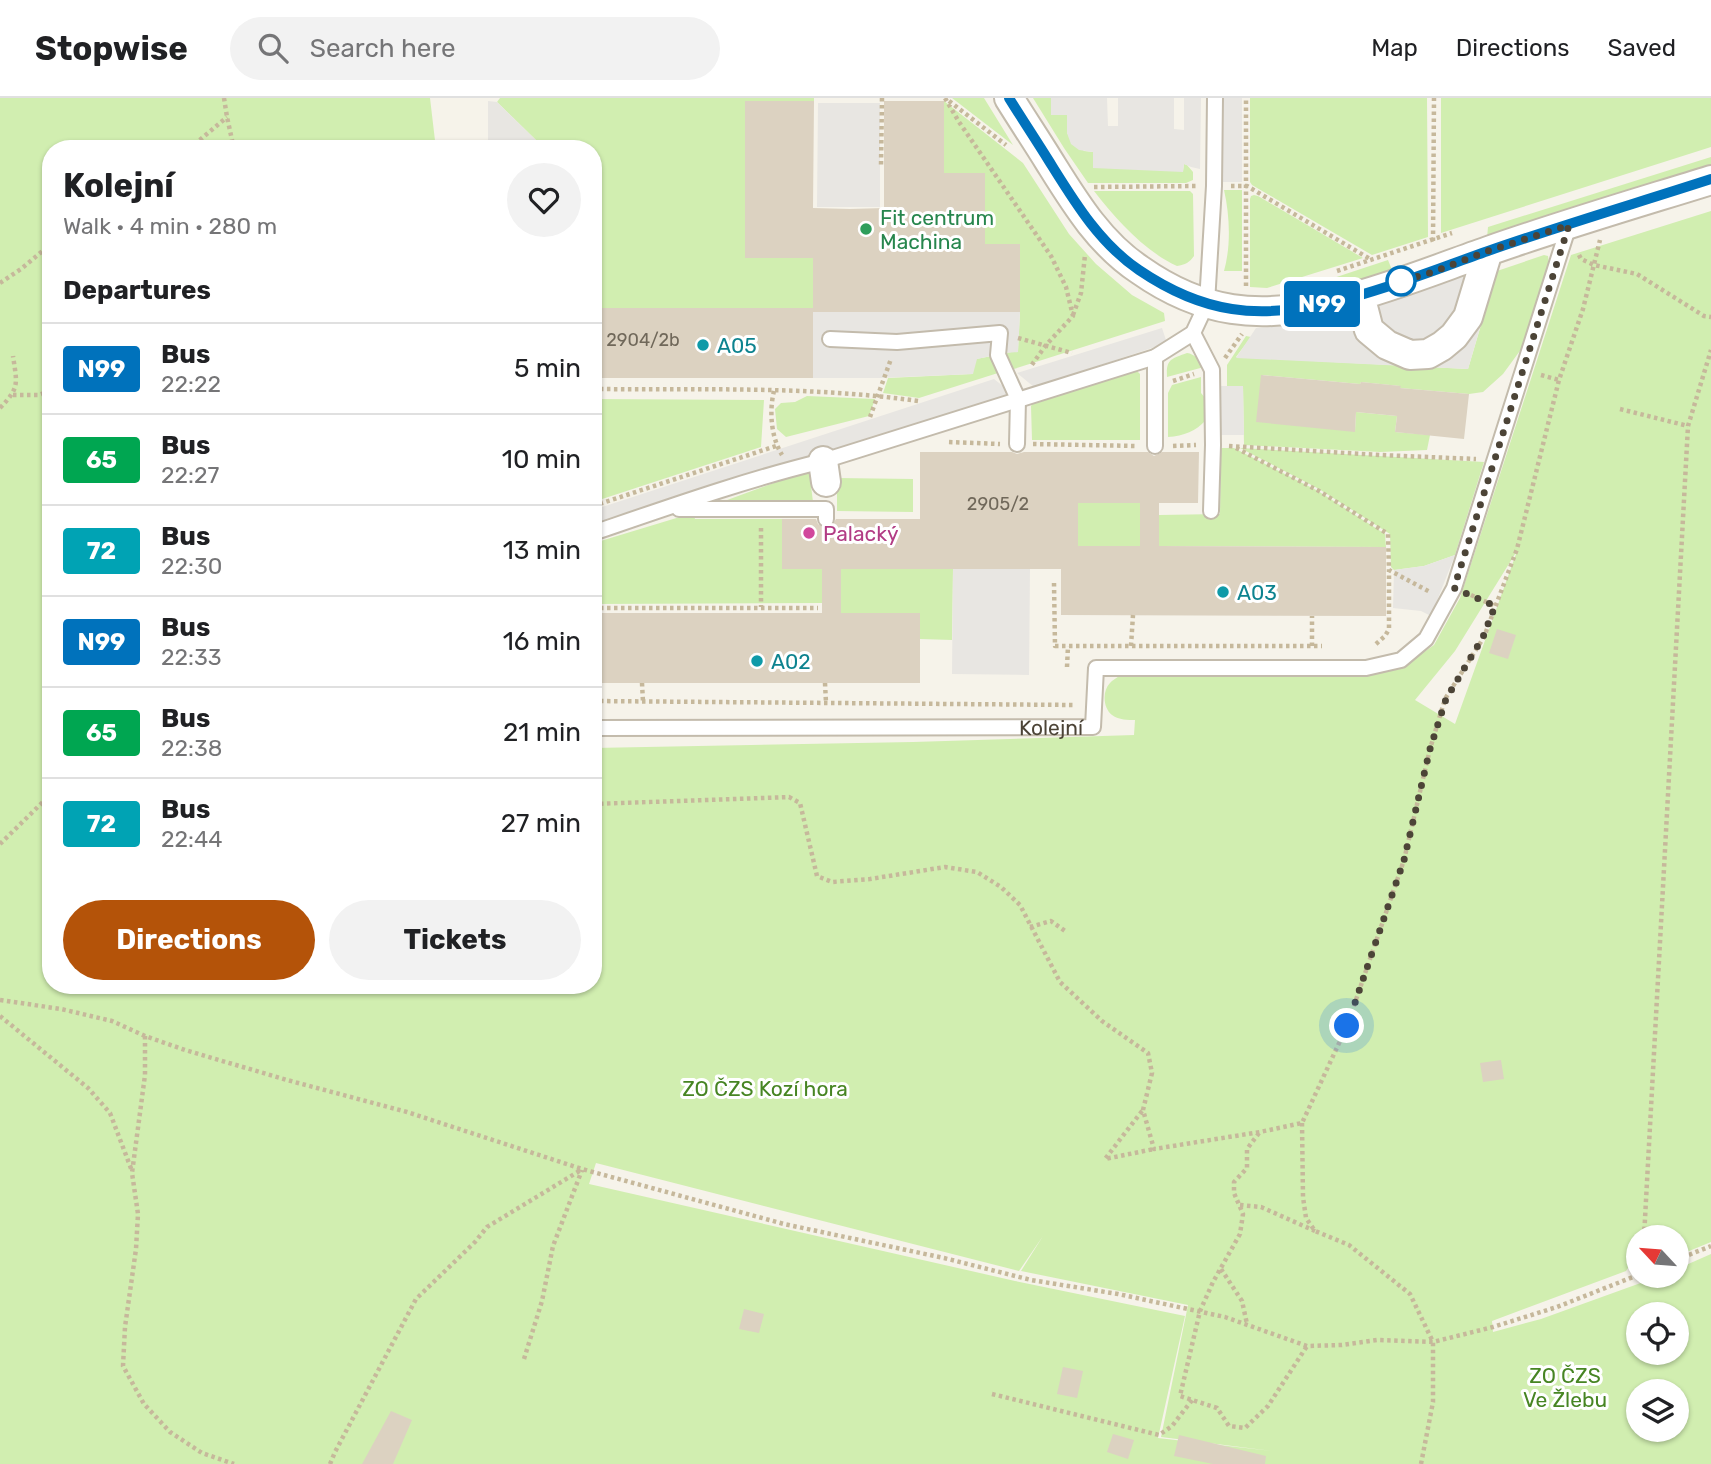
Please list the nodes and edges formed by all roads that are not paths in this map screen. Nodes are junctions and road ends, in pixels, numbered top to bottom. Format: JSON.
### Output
{"nodes":[{"id":1,"x":1009,"y":98,"type":"edge"},
{"id":2,"x":1215,"y":98,"type":"edge"},
{"id":3,"x":1711,"y":180,"type":"edge"},
{"id":4,"x":1573,"y":237,"type":"junction"},
{"id":5,"x":1488,"y":251,"type":"junction"},
{"id":6,"x":1360,"y":295,"type":"junction"},
{"id":7,"x":1207,"y":303,"type":"junction"},
{"id":8,"x":1194,"y":333,"type":"junction"},
{"id":9,"x":830,"y":338,"type":"dead end"},
{"id":10,"x":1155,"y":357,"type":"junction"},
{"id":11,"x":1018,"y":399,"type":"junction"},
{"id":12,"x":1017,"y":444,"type":"road end"},
{"id":13,"x":1156,"y":446,"type":"road end"},
{"id":14,"x":663,"y":509,"type":"junction"},
{"id":15,"x":1212,"y":511,"type":"dead end"},
{"id":16,"x":826,"y":519,"type":"dead end"},
{"id":17,"x":602,"y":530,"type":"edge"},
{"id":18,"x":602,"y":728,"type":"edge"}],
"edges":[{"from":1,"to":7,"type":"street"},
{"from":2,"to":7,"type":"lane"},
{"from":3,"to":4,"type":"street"},
{"from":4,"to":5,"type":"street"},
{"from":4,"to":18,"type":"lane","name":"Kolejní"},
{"from":5,"to":6,"type":"street"},
{"from":5,"to":6,"type":"street"},
{"from":6,"to":7,"type":"street"},
{"from":7,"to":8,"type":"lane"},
{"from":8,"to":10,"type":"lane"},
{"from":8,"to":15,"type":"lane"},
{"from":9,"to":11,"type":"lane"},
{"from":10,"to":11,"type":"lane"},
{"from":10,"to":13,"type":"lane"},
{"from":11,"to":12,"type":"lane"},
{"from":11,"to":14,"type":"lane"},
{"from":14,"to":16,"type":"lane"},
{"from":14,"to":17,"type":"lane"}]}
